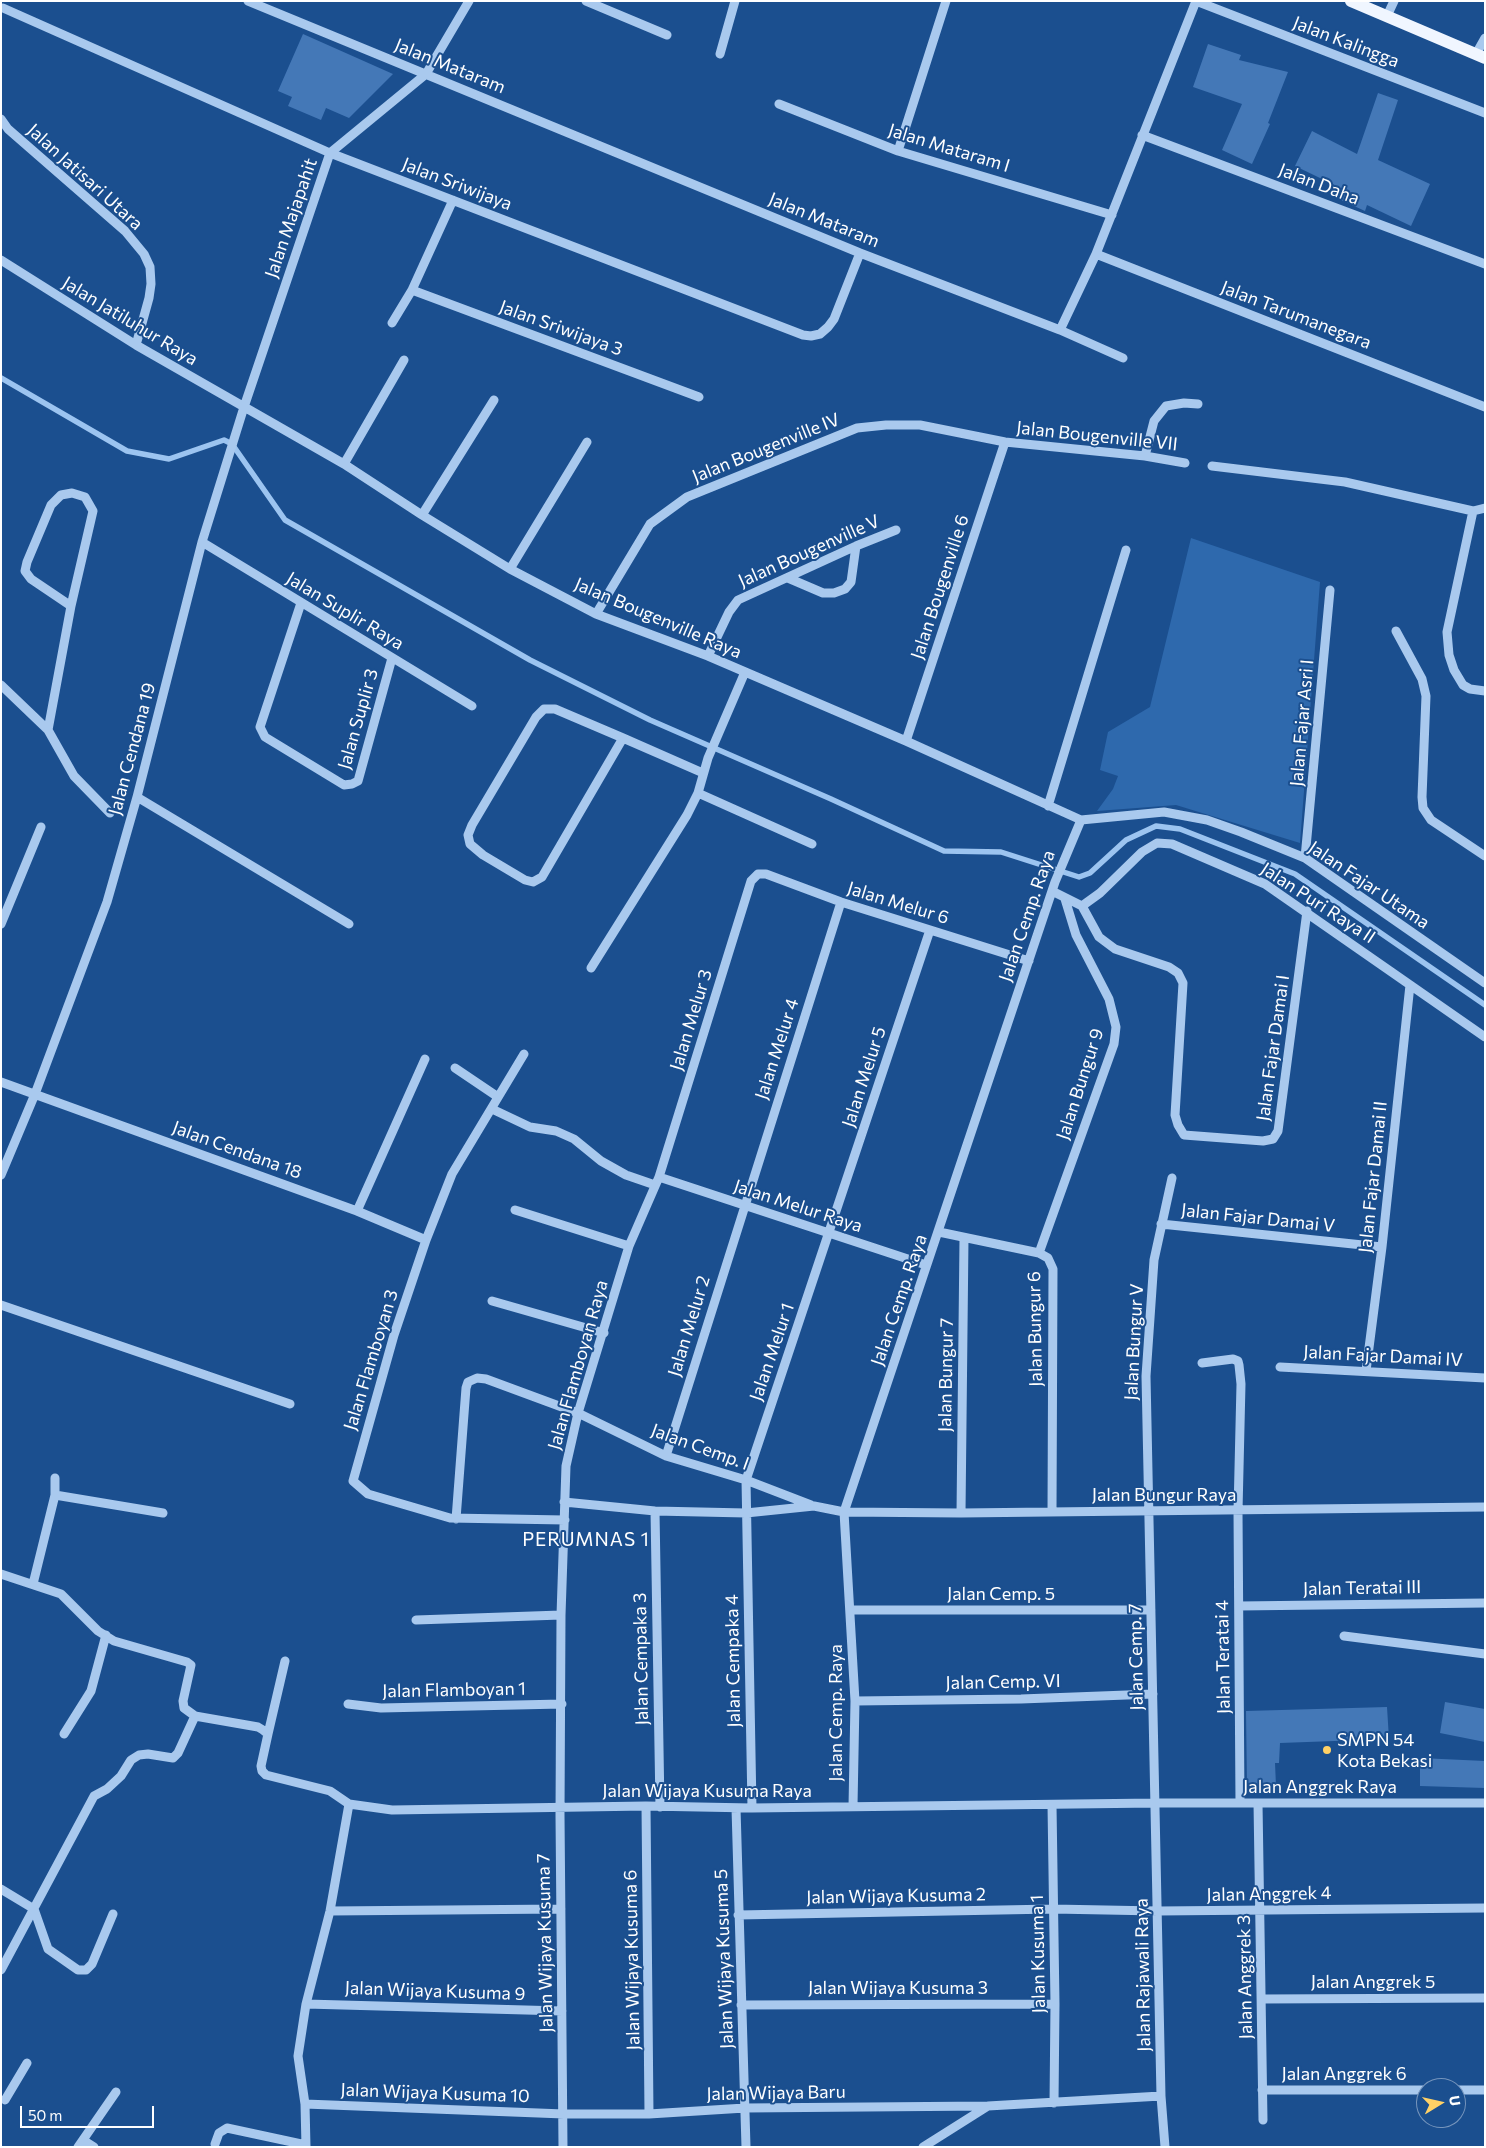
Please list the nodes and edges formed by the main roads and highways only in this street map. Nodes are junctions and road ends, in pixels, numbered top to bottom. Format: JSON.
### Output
{"nodes":[{"id":1,"x":1351,"y":1,"type":"edge"},
{"id":2,"x":1480,"y":56,"type":"edge"}],
"edges":[{"from":1,"to":2,"type":"main road"}]}
